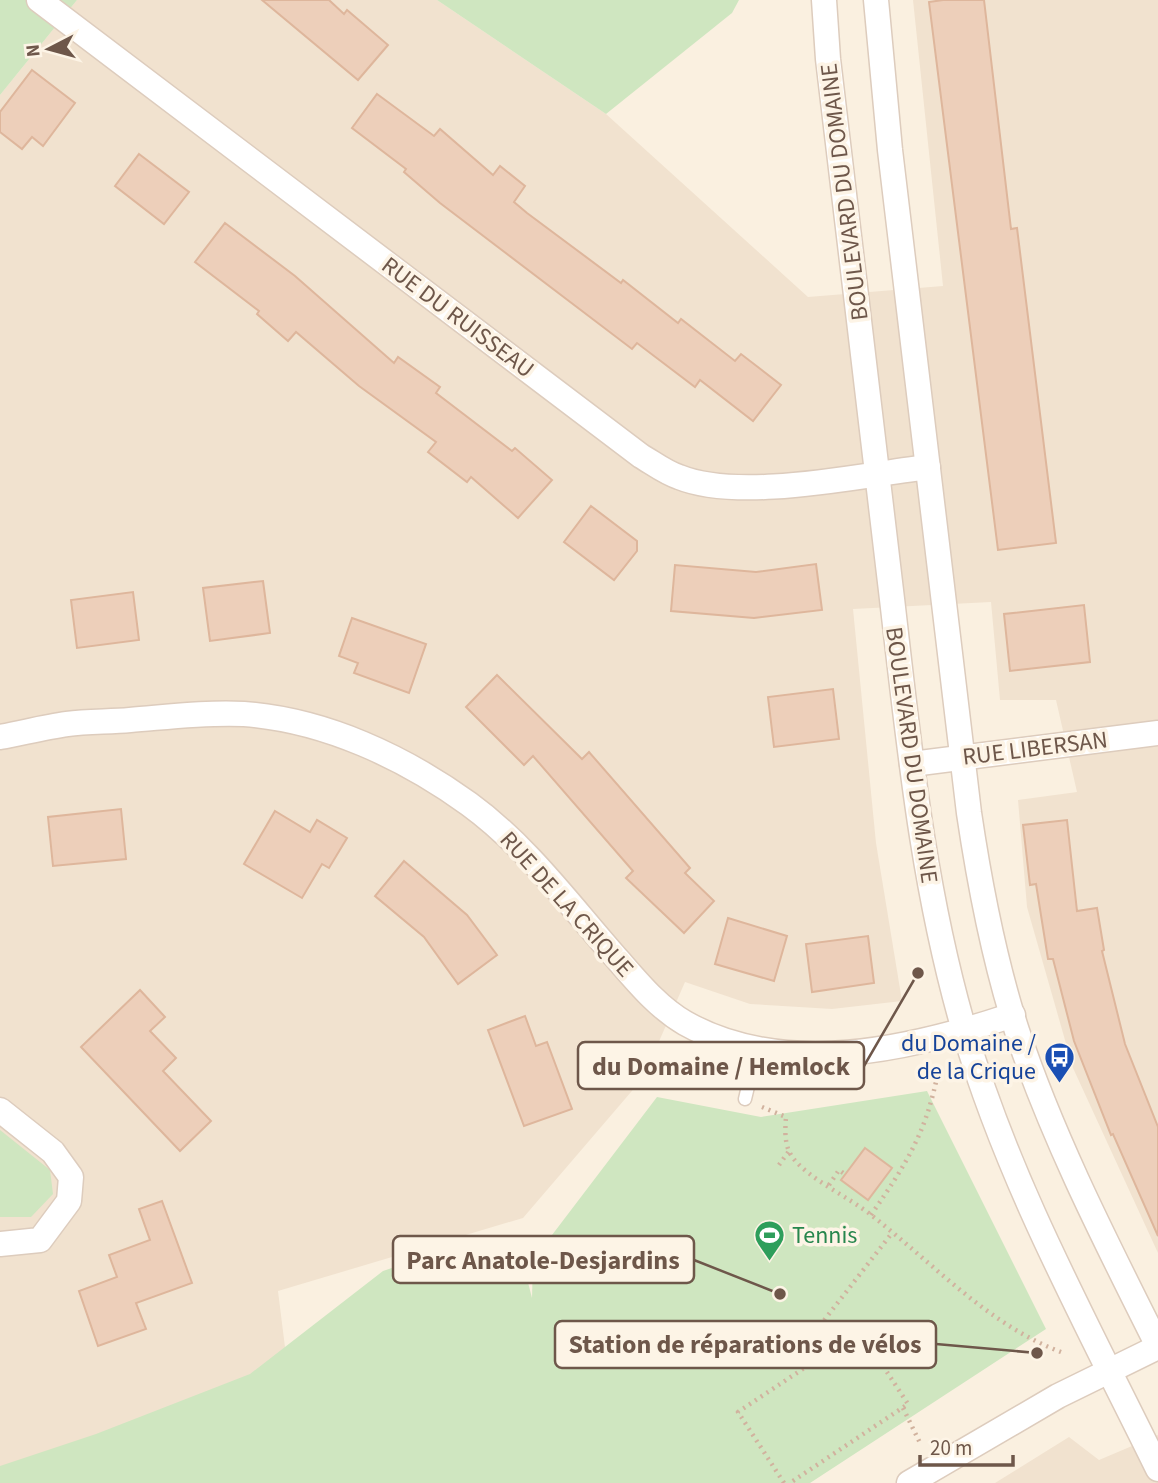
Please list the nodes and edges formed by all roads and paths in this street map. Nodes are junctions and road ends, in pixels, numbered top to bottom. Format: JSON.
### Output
{"nodes":[{"id":1,"x":39,"y":0,"type":"edge"},
{"id":2,"x":824,"y":0,"type":"edge"},
{"id":3,"x":876,"y":0,"type":"edge"},
{"id":4,"x":928,"y":467,"type":"junction"},
{"id":5,"x":877,"y":473,"type":"junction"},
{"id":6,"x":1158,"y":733,"type":"edge"},
{"id":7,"x":0,"y":737,"type":"edge"},
{"id":8,"x":962,"y":757,"type":"junction"},
{"id":9,"x":912,"y":764,"type":"junction"},
{"id":10,"x":1013,"y":1015,"type":"junction"},
{"id":11,"x":964,"y":1031,"type":"junction"},
{"id":12,"x":757,"y":1049,"type":"junction"},
{"id":13,"x":938,"y":1072,"type":"dead end"},
{"id":14,"x":746,"y":1099,"type":"dead end"},
{"id":15,"x":0,"y":1110,"type":"edge"},
{"id":16,"x":786,"y":1117,"type":"dead end"},
{"id":17,"x":789,"y":1151,"type":"junction"},
{"id":18,"x":779,"y":1165,"type":"dead end"},
{"id":19,"x":846,"y":1175,"type":"dead end"},
{"id":20,"x":882,"y":1181,"type":"dead end"},
{"id":21,"x":829,"y":1185,"type":"junction"},
{"id":22,"x":890,"y":1187,"type":"junction"},
{"id":23,"x":871,"y":1215,"type":"junction"},
{"id":24,"x":892,"y":1233,"type":"junction"},
{"id":25,"x":0,"y":1244,"type":"edge"},
{"id":26,"x":888,"y":1329,"type":"dead end"},
{"id":27,"x":868,"y":1343,"type":"junction"},
{"id":28,"x":1158,"y":1347,"type":"edge"},
{"id":29,"x":830,"y":1352,"type":"junction"},
{"id":30,"x":1062,"y":1352,"type":"dead end"},
{"id":31,"x":1110,"y":1371,"type":"junction"},
{"id":32,"x":902,"y":1408,"type":"junction"},
{"id":33,"x":925,"y":1451,"type":"dead end"},
{"id":34,"x":1158,"y":1469,"type":"edge"},
{"id":35,"x":787,"y":1483,"type":"edge"},
{"id":36,"x":909,"y":1483,"type":"edge"}],
"edges":[{"from":1,"to":5,"type":"street","name":"RUE DU RUISSEAU"},
{"from":2,"to":5,"type":"street","name":"BOULEVARD DU DOMAINE"},
{"from":3,"to":4,"type":"street","name":"BOULEVARD DU DOMAINE"},
{"from":4,"to":5,"type":"street","name":"RUE DU RUISSEAU"},
{"from":4,"to":8,"type":"street","name":"BOULEVARD DU DOMAINE"},
{"from":5,"to":9,"type":"street","name":"BOULEVARD DU DOMAINE"},
{"from":6,"to":8,"type":"street","name":"RUE LIBERSAN"},
{"from":7,"to":12,"type":"street","name":"RUE DE LA CRIQUE"},
{"from":8,"to":9,"type":"street","name":"RUE LIBERSAN"},
{"from":8,"to":10,"type":"street","name":"BOULEVARD DU DOMAINE"},
{"from":9,"to":11,"type":"street","name":"BOULEVARD DU DOMAINE"},
{"from":10,"to":11,"type":"street","name":"RUE DE LA CRIQUE"},
{"from":10,"to":28,"type":"street","name":"BOULEVARD DU DOMAINE"},
{"from":11,"to":12,"type":"street","name":"RUE DE LA CRIQUE"},
{"from":11,"to":31,"type":"street","name":"BOULEVARD DU DOMAINE"},
{"from":12,"to":14,"type":"lane"},
{"from":13,"to":22,"type":"path"},
{"from":15,"to":25,"type":"street"},
{"from":16,"to":17,"type":"path"},
{"from":17,"to":18,"type":"path"},
{"from":17,"to":21,"type":"path"},
{"from":19,"to":21,"type":"path"},
{"from":20,"to":22,"type":"path"},
{"from":21,"to":23,"type":"path"},
{"from":22,"to":23,"type":"path"},
{"from":23,"to":24,"type":"path"},
{"from":24,"to":29,"type":"path"},
{"from":24,"to":30,"type":"path"},
{"from":26,"to":27,"type":"path"},
{"from":27,"to":29,"type":"path"},
{"from":27,"to":32,"type":"path"},
{"from":28,"to":31,"type":"street"},
{"from":29,"to":35,"type":"path"},
{"from":31,"to":34,"type":"street","name":"BOULEVARD DU DOMAINE"},
{"from":31,"to":36,"type":"street"},
{"from":32,"to":33,"type":"path"},
{"from":32,"to":35,"type":"path"}]}
